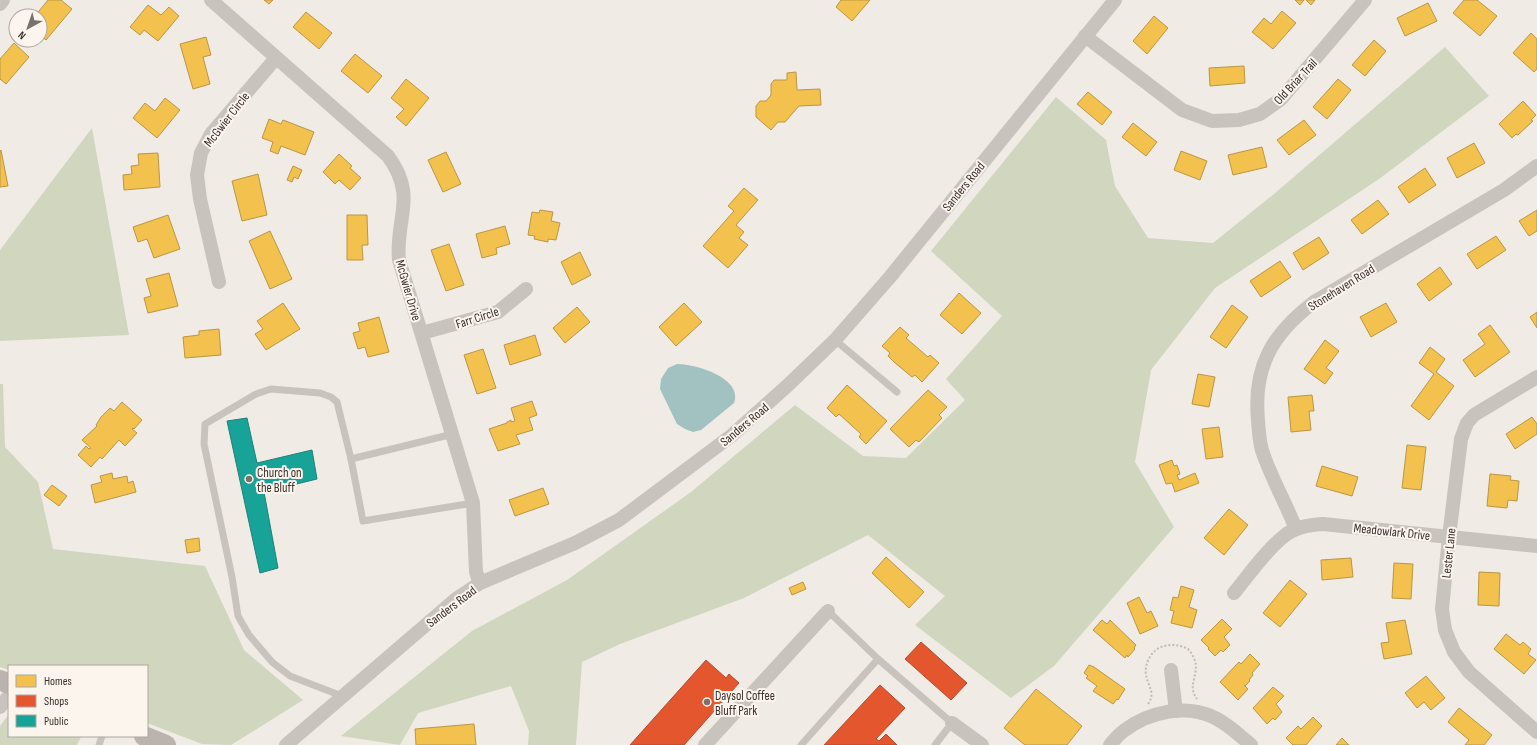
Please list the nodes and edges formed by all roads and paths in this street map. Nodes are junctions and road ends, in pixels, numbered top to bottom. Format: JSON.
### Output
{"nodes":[{"id":1,"x":3,"y":0,"type":"edge"},
{"id":2,"x":211,"y":0,"type":"edge"},
{"id":3,"x":1115,"y":0,"type":"edge"},
{"id":4,"x":1365,"y":0,"type":"edge"},
{"id":5,"x":0,"y":4,"type":"edge"},
{"id":6,"x":1085,"y":36,"type":"junction"},
{"id":7,"x":276,"y":58,"type":"junction"},
{"id":8,"x":1537,"y":166,"type":"edge"},
{"id":9,"x":219,"y":282,"type":"dead end"},
{"id":10,"x":526,"y":290,"type":"dead end"},
{"id":11,"x":422,"y":333,"type":"junction"},
{"id":12,"x":835,"y":340,"type":"junction"},
{"id":13,"x":1537,"y":377,"type":"edge"},
{"id":14,"x":897,"y":392,"type":"dead end"},
{"id":15,"x":453,"y":434,"type":"junction"},
{"id":16,"x":351,"y":459,"type":"junction"},
{"id":17,"x":473,"y":503,"type":"junction"},
{"id":18,"x":1296,"y":529,"type":"junction"},
{"id":19,"x":1449,"y":537,"type":"junction"},
{"id":20,"x":1537,"y":546,"type":"edge"},
{"id":21,"x":480,"y":583,"type":"junction"},
{"id":22,"x":1234,"y":593,"type":"dead end"},
{"id":23,"x":828,"y":611,"type":"joint"},
{"id":24,"x":878,"y":659,"type":"junction"},
{"id":25,"x":1171,"y":670,"type":"dead end"},
{"id":26,"x":342,"y":696,"type":"junction"},
{"id":27,"x":8,"y":697,"type":"edge"},
{"id":28,"x":0,"y":707,"type":"edge"},
{"id":29,"x":1176,"y":711,"type":"junction"},
{"id":30,"x":952,"y":723,"type":"junction"},
{"id":31,"x":1537,"y":732,"type":"edge"},
{"id":32,"x":146,"y":737,"type":"edge"},
{"id":33,"x":166,"y":745,"type":"edge"},
{"id":34,"x":286,"y":745,"type":"edge"},
{"id":35,"x":706,"y":745,"type":"edge"},
{"id":36,"x":801,"y":745,"type":"edge"},
{"id":37,"x":935,"y":745,"type":"edge"},
{"id":38,"x":982,"y":745,"type":"edge"},
{"id":39,"x":1110,"y":745,"type":"edge"},
{"id":40,"x":1251,"y":745,"type":"edge"}],
"edges":[{"from":1,"to":5,"type":"street"},
{"from":2,"to":7,"type":"street","name":"McGwier Drive"},
{"from":3,"to":6,"type":"street","name":"Sanders Road"},
{"from":4,"to":6,"type":"street","name":"Old Briar Trail"},
{"from":6,"to":12,"type":"street","name":"Sanders Road"},
{"from":7,"to":9,"type":"street","name":"McGwier Circle"},
{"from":7,"to":11,"type":"street","name":"McGwier Drive"},
{"from":8,"to":18,"type":"street","name":"Stonehaven Road"},
{"from":10,"to":11,"type":"street","name":"Farr Circle"},
{"from":11,"to":15,"type":"street","name":"McGwier Drive"},
{"from":12,"to":14,"type":"lane"},
{"from":12,"to":21,"type":"street","name":"Sanders Road"},
{"from":13,"to":19,"type":"street","name":"Lester Lane"},
{"from":15,"to":16,"type":"lane"},
{"from":15,"to":17,"type":"street","name":"McGwier Drive"},
{"from":16,"to":17,"type":"lane"},
{"from":16,"to":26,"type":"lane"},
{"from":17,"to":21,"type":"street","name":"McGwier Drive"},
{"from":18,"to":19,"type":"street","name":"Meadowlark Drive"},
{"from":18,"to":22,"type":"street"},
{"from":19,"to":20,"type":"street","name":"Meadowlark Drive"},
{"from":19,"to":31,"type":"street","name":"Lester Lane"},
{"from":21,"to":26,"type":"street","name":"Sanders Road"},
{"from":23,"to":24,"type":"lane"},
{"from":23,"to":35,"type":"street"},
{"from":24,"to":30,"type":"lane"},
{"from":24,"to":36,"type":"lane"},
{"from":25,"to":29,"type":"street"},
{"from":26,"to":34,"type":"street","name":"Sanders Road"},
{"from":27,"to":28,"type":"street"},
{"from":29,"to":39,"type":"street"},
{"from":29,"to":40,"type":"street"},
{"from":30,"to":37,"type":"lane"},
{"from":30,"to":38,"type":"street"},
{"from":32,"to":33,"type":"street"}]}
